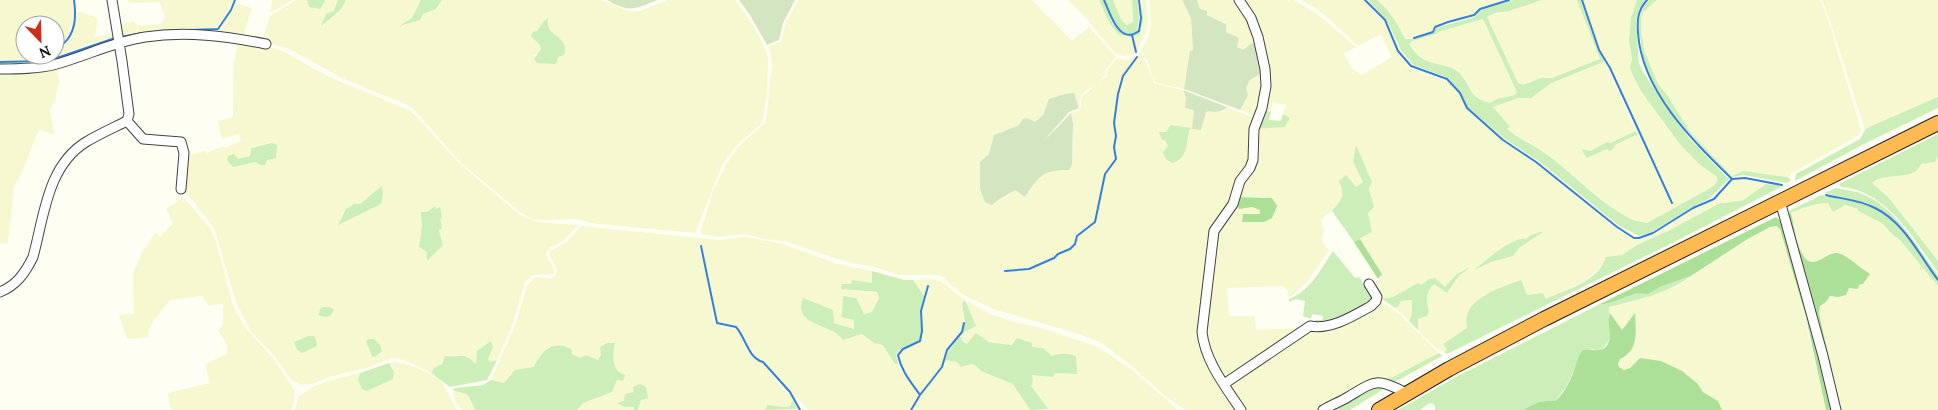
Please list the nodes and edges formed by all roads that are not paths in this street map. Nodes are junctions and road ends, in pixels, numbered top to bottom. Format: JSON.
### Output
{"nodes":[{"id":1,"x":112,"y":0,"type":"edge"},
{"id":2,"x":1239,"y":0,"type":"edge"},
{"id":3,"x":119,"y":43,"type":"junction"},
{"id":4,"x":266,"y":44,"type":"dead end"},
{"id":5,"x":0,"y":69,"type":"edge"},
{"id":6,"x":127,"y":121,"type":"junction"},
{"id":7,"x":1938,"y":123,"type":"edge"},
{"id":8,"x":181,"y":190,"type":"dead end"},
{"id":9,"x":1780,"y":201,"type":"junction"},
{"id":10,"x":1369,"y":284,"type":"dead end"},
{"id":11,"x":0,"y":292,"type":"edge"},
{"id":12,"x":1224,"y":384,"type":"junction"},
{"id":13,"x":1406,"y":393,"type":"junction"},
{"id":14,"x":1241,"y":410,"type":"edge"},
{"id":15,"x":1323,"y":410,"type":"edge"},
{"id":16,"x":1379,"y":410,"type":"edge"},
{"id":17,"x":1836,"y":410,"type":"edge"}],
"edges":[{"from":1,"to":3,"type":"street"},
{"from":2,"to":12,"type":"street"},
{"from":3,"to":4,"type":"street"},
{"from":3,"to":5,"type":"street"},
{"from":3,"to":6,"type":"street"},
{"from":6,"to":8,"type":"street"},
{"from":6,"to":11,"type":"street"},
{"from":7,"to":9,"type":"highway"},
{"from":9,"to":13,"type":"highway"},
{"from":9,"to":17,"type":"street"},
{"from":10,"to":12,"type":"street"},
{"from":12,"to":14,"type":"street"},
{"from":13,"to":15,"type":"street"},
{"from":13,"to":16,"type":"highway"}]}
